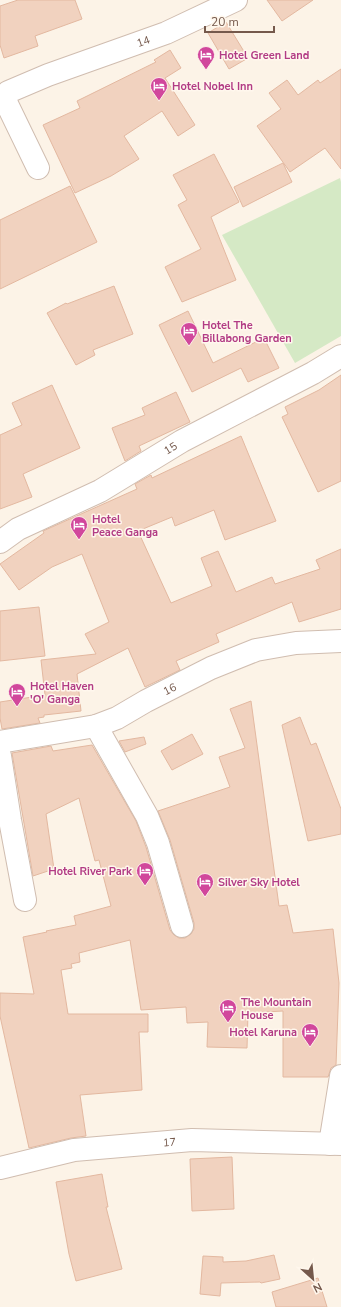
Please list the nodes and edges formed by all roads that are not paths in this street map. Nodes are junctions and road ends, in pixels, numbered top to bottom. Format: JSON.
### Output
{"nodes":[{"id":1,"x":236,"y":0,"type":"edge"},
{"id":2,"x":38,"y":168,"type":"dead end"},
{"id":3,"x":341,"y":356,"type":"edge"},
{"id":4,"x":0,"y":542,"type":"edge"},
{"id":5,"x":341,"y":641,"type":"edge"},
{"id":6,"x":96,"y":726,"type":"junction"},
{"id":7,"x":0,"y":742,"type":"edge"},
{"id":8,"x":0,"y":756,"type":"edge"},
{"id":9,"x":25,"y":900,"type":"dead end"},
{"id":10,"x":182,"y":926,"type":"dead end"},
{"id":11,"x":341,"y":1076,"type":"edge"},
{"id":12,"x":335,"y":1144,"type":"edge"},
{"id":13,"x":0,"y":1168,"type":"edge"}],
"edges":[{"from":1,"to":2,"type":"street","name":"14","number":"14"},
{"from":3,"to":4,"type":"street","name":"15","number":"15"},
{"from":5,"to":6,"type":"street","name":"16","number":"16"},
{"from":6,"to":7,"type":"street","name":"16","number":"16"},
{"from":6,"to":10,"type":"street"},
{"from":8,"to":9,"type":"street"},
{"from":11,"to":12,"type":"street"},
{"from":12,"to":13,"type":"street","name":"17","number":"17"}]}
